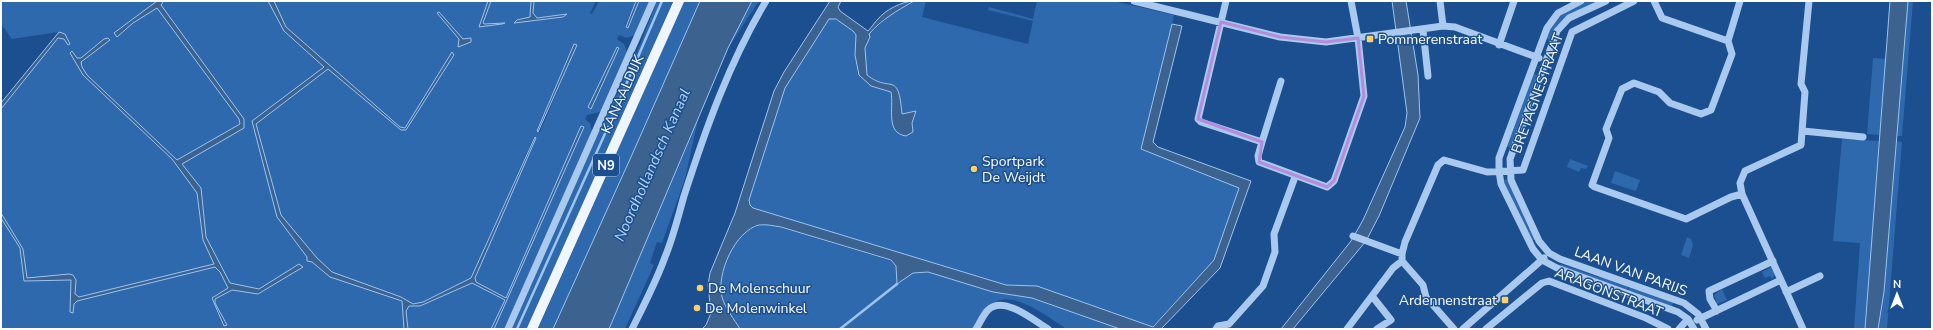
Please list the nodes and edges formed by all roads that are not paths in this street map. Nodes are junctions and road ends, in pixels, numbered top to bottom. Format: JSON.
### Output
{"nodes":[{"id":1,"x":653,"y":1,"type":"edge"},
{"id":2,"x":679,"y":1,"type":"edge"},
{"id":3,"x":766,"y":1,"type":"edge"},
{"id":4,"x":1134,"y":1,"type":"edge"},
{"id":5,"x":1226,"y":1,"type":"edge"},
{"id":6,"x":1351,"y":1,"type":"edge"},
{"id":7,"x":1440,"y":1,"type":"edge"},
{"id":8,"x":1514,"y":1,"type":"edge"},
{"id":9,"x":1581,"y":1,"type":"edge"},
{"id":10,"x":1606,"y":1,"type":"edge"},
{"id":11,"x":1634,"y":1,"type":"edge"},
{"id":12,"x":1654,"y":1,"type":"edge"},
{"id":13,"x":1740,"y":1,"type":"edge"},
{"id":14,"x":1809,"y":1,"type":"edge"},
{"id":15,"x":1221,"y":22,"type":"junction"},
{"id":16,"x":1443,"y":26,"type":"junction"},
{"id":17,"x":1420,"y":30,"type":"junction"},
{"id":18,"x":1358,"y":38,"type":"junction"},
{"id":19,"x":1728,"y":42,"type":"junction"},
{"id":20,"x":1499,"y":45,"type":"junction"},
{"id":21,"x":1536,"y":57,"type":"junction"},
{"id":22,"x":1546,"y":60,"type":"junction"},
{"id":23,"x":1428,"y":76,"type":"dead end"},
{"id":24,"x":1281,"y":82,"type":"dead end"},
{"id":25,"x":1803,"y":131,"type":"junction"},
{"id":26,"x":1863,"y":137,"type":"dead end"},
{"id":27,"x":1262,"y":142,"type":"junction"},
{"id":28,"x":1499,"y":171,"type":"junction"},
{"id":29,"x":1509,"y":171,"type":"junction"},
{"id":30,"x":1295,"y":177,"type":"junction"},
{"id":31,"x":1742,"y":194,"type":"junction"},
{"id":32,"x":1353,"y":236,"type":"dead end"},
{"id":33,"x":1549,"y":253,"type":"junction"},
{"id":34,"x":1402,"y":257,"type":"junction"},
{"id":35,"x":1542,"y":260,"type":"junction"},
{"id":36,"x":1773,"y":262,"type":"junction"},
{"id":37,"x":1820,"y":276,"type":"dead end"},
{"id":38,"x":1781,"y":280,"type":"junction"},
{"id":39,"x":1786,"y":292,"type":"junction"},
{"id":40,"x":1372,"y":296,"type":"junction"},
{"id":41,"x":1717,"y":311,"type":"junction"},
{"id":42,"x":1700,"y":318,"type":"junction"},
{"id":43,"x":1691,"y":324,"type":"edge"},
{"id":44,"x":1228,"y":326,"type":"edge"},
{"id":45,"x":508,"y":329,"type":"edge"},
{"id":46,"x":532,"y":329,"type":"edge"},
{"id":47,"x":632,"y":329,"type":"edge"},
{"id":48,"x":976,"y":329,"type":"edge"},
{"id":49,"x":1048,"y":329,"type":"edge"},
{"id":50,"x":1216,"y":329,"type":"edge"},
{"id":51,"x":1347,"y":329,"type":"edge"},
{"id":52,"x":1378,"y":329,"type":"edge"},
{"id":53,"x":1454,"y":329,"type":"edge"},
{"id":54,"x":1463,"y":329,"type":"edge"},
{"id":55,"x":1486,"y":329,"type":"edge"},
{"id":56,"x":1668,"y":329,"type":"edge"},
{"id":57,"x":1680,"y":329,"type":"edge"},
{"id":58,"x":1706,"y":329,"type":"edge"},
{"id":59,"x":1803,"y":329,"type":"edge"}],
"edges":[{"from":1,"to":45,"type":"street","name":"KANAALDIJK"},
{"from":2,"to":46,"type":"main road","name":"KANAALDIJK","number":"N9"},
{"from":3,"to":47,"type":"street"},
{"from":4,"to":15,"type":"street"},
{"from":5,"to":15,"type":"street"},
{"from":6,"to":18,"type":"street"},
{"from":7,"to":16,"type":"street"},
{"from":8,"to":20,"type":"street"},
{"from":9,"to":21,"type":"street"},
{"from":10,"to":22,"type":"street"},
{"from":11,"to":29,"type":"street","name":"BRETAGNESTRAAT"},
{"from":12,"to":19,"type":"street"},
{"from":13,"to":19,"type":"street"},
{"from":14,"to":25,"type":"street"},
{"from":15,"to":18,"type":"street"},
{"from":15,"to":27,"type":"street"},
{"from":16,"to":17,"type":"street"},
{"from":16,"to":20,"type":"street"},
{"from":17,"to":18,"type":"street"},
{"from":17,"to":23,"type":"street"},
{"from":18,"to":30,"type":"street"},
{"from":19,"to":31,"type":"street"},
{"from":20,"to":21,"type":"street"},
{"from":21,"to":22,"type":"street"},
{"from":21,"to":28,"type":"street"},
{"from":22,"to":29,"type":"street"},
{"from":24,"to":27,"type":"street"},
{"from":25,"to":26,"type":"street"},
{"from":25,"to":31,"type":"street"},
{"from":27,"to":30,"type":"street"},
{"from":28,"to":29,"type":"street"},
{"from":28,"to":34,"type":"street"},
{"from":28,"to":35,"type":"street"},
{"from":29,"to":33,"type":"street"},
{"from":30,"to":44,"type":"street"},
{"from":31,"to":36,"type":"street"},
{"from":32,"to":34,"type":"street"},
{"from":33,"to":35,"type":"street"},
{"from":33,"to":42,"type":"street","name":"LAAN VAN PARIJS"},
{"from":34,"to":40,"type":"street"},
{"from":34,"to":53,"type":"street"},
{"from":35,"to":43,"type":"street","name":"LAAN VAN PARIJS"},
{"from":35,"to":54,"type":"street"},
{"from":36,"to":38,"type":"street"},
{"from":36,"to":41,"type":"street"},
{"from":37,"to":39,"type":"street"},
{"from":38,"to":39,"type":"street"},
{"from":38,"to":41,"type":"street"},
{"from":39,"to":59,"type":"street"},
{"from":40,"to":51,"type":"street"},
{"from":40,"to":52,"type":"street"},
{"from":41,"to":42,"type":"street"},
{"from":42,"to":43,"type":"street"},
{"from":42,"to":58,"type":"street","name":"LAAN VAN PARIJS"},
{"from":43,"to":57,"type":"street"},
{"from":44,"to":50,"type":"street"},
{"from":48,"to":49,"type":"street"},
{"from":55,"to":56,"type":"street","name":"ARAGONSTRAAT"}]}
